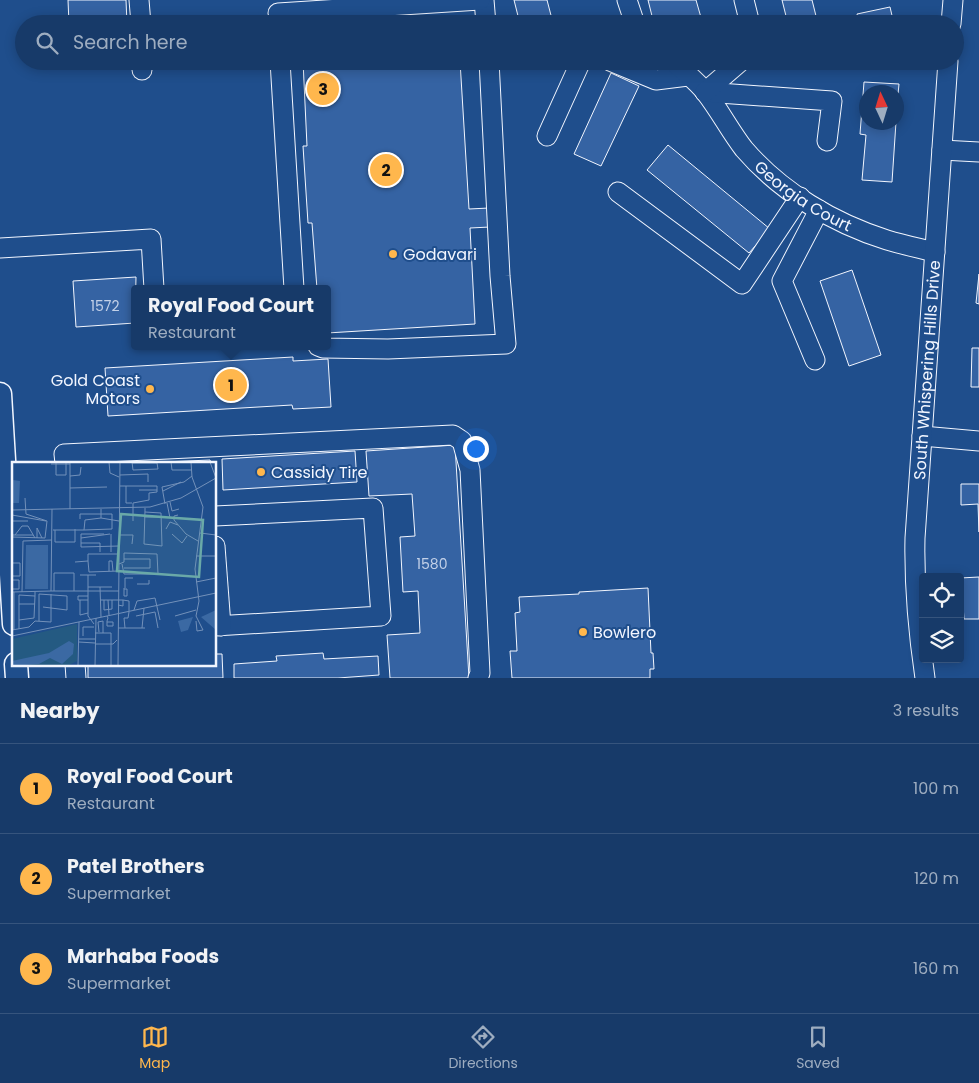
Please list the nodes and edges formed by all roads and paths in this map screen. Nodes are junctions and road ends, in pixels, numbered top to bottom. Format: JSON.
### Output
{"nodes":[{"id":1,"x":139,"y":0,"type":"edge"},
{"id":2,"x":480,"y":0,"type":"edge"},
{"id":3,"x":484,"y":0,"type":"edge"},
{"id":4,"x":627,"y":0,"type":"edge"},
{"id":5,"x":744,"y":0,"type":"edge"},
{"id":6,"x":953,"y":0,"type":"edge"},
{"id":7,"x":278,"y":12,"type":"edge"},
{"id":8,"x":140,"y":15,"type":"edge"},
{"id":9,"x":485,"y":15,"type":"edge"},
{"id":10,"x":631,"y":15,"type":"edge"},
{"id":11,"x":748,"y":15,"type":"edge"},
{"id":12,"x":952,"y":15,"type":"edge"},
{"id":13,"x":281,"y":70,"type":"edge"},
{"id":14,"x":489,"y":70,"type":"edge"},
{"id":15,"x":577,"y":70,"type":"edge"},
{"id":16,"x":632,"y":70,"type":"edge"},
{"id":17,"x":682,"y":70,"type":"edge"},
{"id":18,"x":731,"y":70,"type":"edge"},
{"id":19,"x":947,"y":70,"type":"edge"},
{"id":20,"x":688,"y":76,"type":"junction"},
{"id":21,"x":705,"y":92,"type":"junction"},
{"id":22,"x":547,"y":136,"type":"dead end"},
{"id":23,"x":827,"y":141,"type":"dead end"},
{"id":24,"x":942,"y":150,"type":"junction"},
{"id":25,"x":979,"y":152,"type":"edge"},
{"id":26,"x":618,"y":192,"type":"dead end"},
{"id":27,"x":800,"y":197,"type":"junction"},
{"id":28,"x":820,"y":210,"type":"junction"},
{"id":29,"x":0,"y":248,"type":"edge"},
{"id":30,"x":935,"y":252,"type":"junction"},
{"id":31,"x":154,"y":285,"type":"edge"},
{"id":32,"x":294,"y":285,"type":"edge"},
{"id":33,"x":331,"y":348,"type":"edge"},
{"id":34,"x":815,"y":360,"type":"dead end"},
{"id":35,"x":0,"y":394,"type":"edge"},
{"id":36,"x":922,"y":436,"type":"junction"},
{"id":37,"x":979,"y":441,"type":"edge"},
{"id":38,"x":65,"y":462,"type":"edge"},
{"id":39,"x":2,"y":472,"type":"edge"},
{"id":40,"x":216,"y":516,"type":"edge"},
{"id":41,"x":216,"y":573,"type":"edge"},
{"id":42,"x":12,"y":576,"type":"edge"},
{"id":43,"x":218,"y":626,"type":"edge"},
{"id":44,"x":478,"y":678,"type":"edge"},
{"id":45,"x":925,"y":678,"type":"edge"}],
"edges":[{"from":1,"to":8,"type":"street"},
{"from":2,"to":7,"type":"street"},
{"from":3,"to":9,"type":"street"},
{"from":4,"to":10,"type":"street"},
{"from":5,"to":11,"type":"street"},
{"from":6,"to":12,"type":"street"},
{"from":13,"to":32,"type":"street"},
{"from":14,"to":33,"type":"street"},
{"from":15,"to":22,"type":"street"},
{"from":16,"to":20,"type":"street"},
{"from":17,"to":20,"type":"street","name":"Georgia Court"},
{"from":18,"to":21,"type":"street"},
{"from":19,"to":24,"type":"street","name":"South Whispering Hills Drive"},
{"from":20,"to":21,"type":"street","name":"Georgia Court"},
{"from":21,"to":23,"type":"street"},
{"from":21,"to":27,"type":"street","name":"Georgia Court"},
{"from":24,"to":25,"type":"street"},
{"from":24,"to":30,"type":"street","name":"South Whispering Hills Drive"},
{"from":26,"to":27,"type":"street"},
{"from":27,"to":28,"type":"street","name":"Georgia Court"},
{"from":28,"to":30,"type":"street","name":"Georgia Court"},
{"from":28,"to":34,"type":"street"},
{"from":29,"to":31,"type":"street"},
{"from":30,"to":36,"type":"street","name":"South Whispering Hills Drive"},
{"from":35,"to":39,"type":"main road"},
{"from":36,"to":37,"type":"street"},
{"from":36,"to":45,"type":"street","name":"South Whispering Hills Drive"},
{"from":38,"to":44,"type":"street"},
{"from":39,"to":42,"type":"main road"},
{"from":40,"to":43,"type":"street"},
{"from":41,"to":43,"type":"street"}]}
